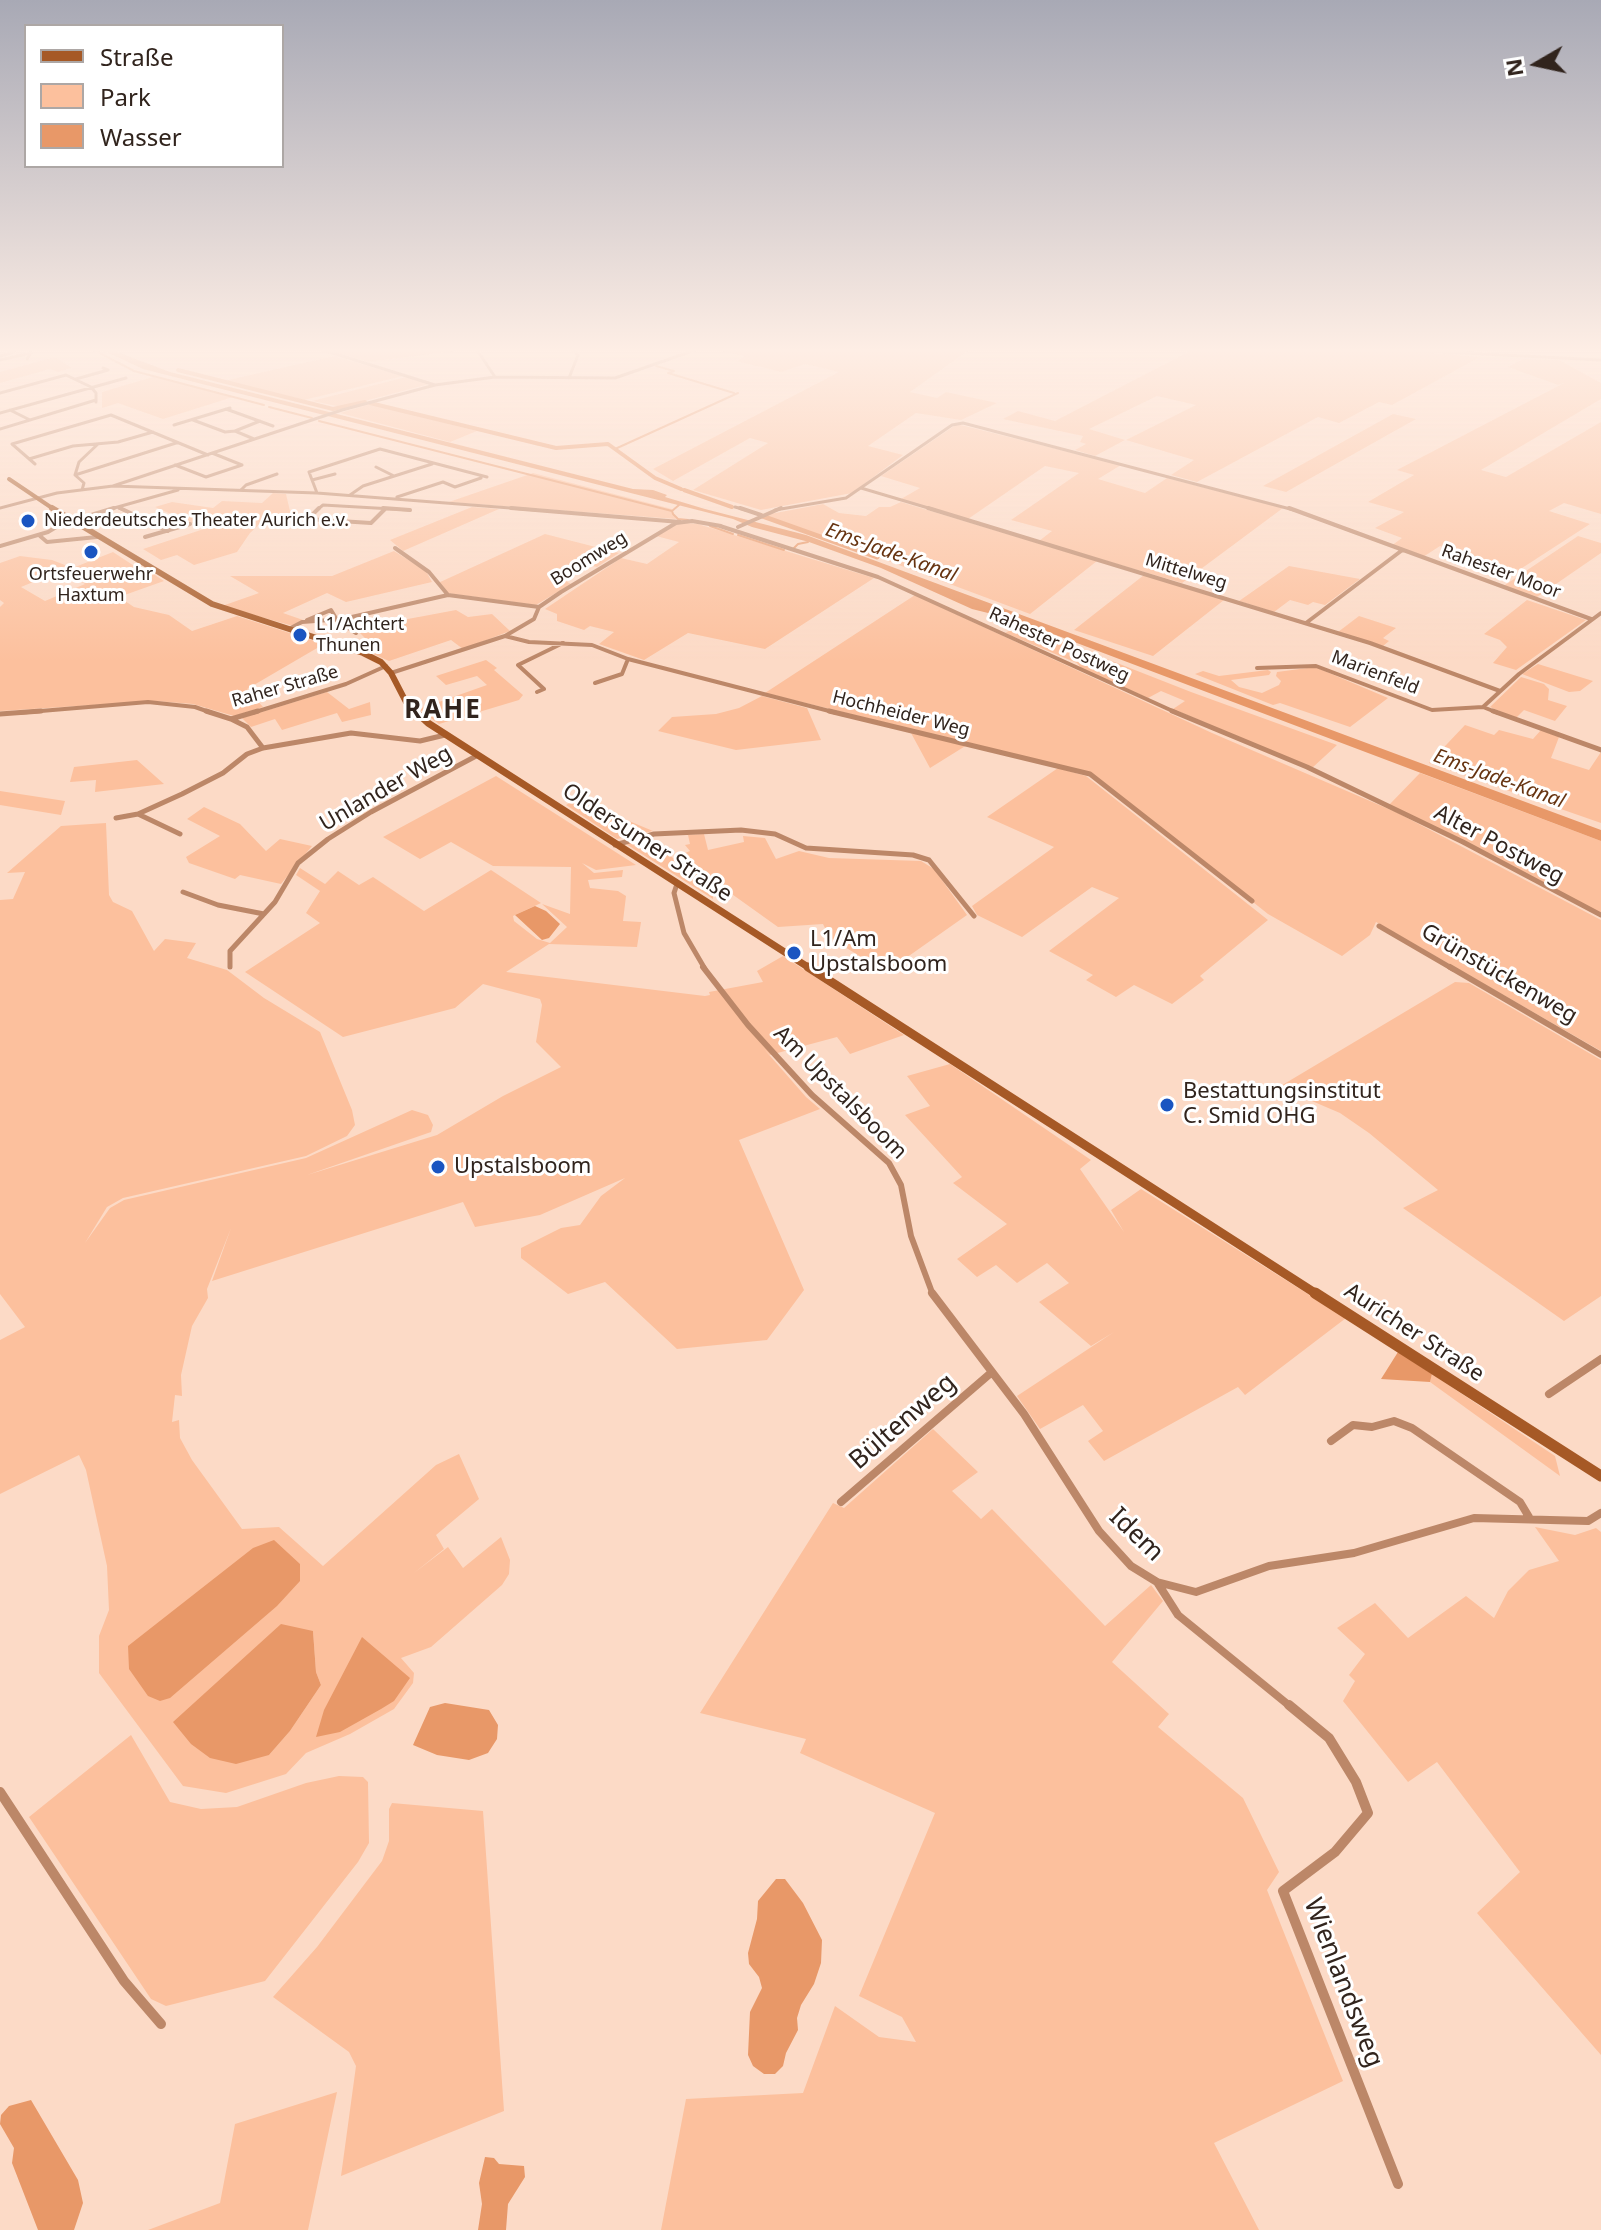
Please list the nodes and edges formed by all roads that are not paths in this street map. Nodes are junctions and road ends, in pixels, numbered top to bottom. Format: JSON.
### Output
{"nodes":[{"id":1,"x":23,"y":454,"type":"edge"},
{"id":2,"x":46,"y":454,"type":"edge"},
{"id":3,"x":87,"y":454,"type":"edge"},
{"id":4,"x":141,"y":454,"type":"edge"},
{"id":5,"x":210,"y":454,"type":"joint"},
{"id":6,"x":364,"y":454,"type":"edge"},
{"id":7,"x":398,"y":454,"type":"edge"},
{"id":8,"x":912,"y":454,"type":"edge"},
{"id":9,"x":1079,"y":454,"type":"edge"},
{"id":10,"x":29,"y":459,"type":"junction"},
{"id":11,"x":250,"y":462,"type":"dead end"},
{"id":12,"x":35,"y":464,"type":"dead end"},
{"id":13,"x":432,"y":464,"type":"junction"},
{"id":14,"x":175,"y":465,"type":"junction"},
{"id":15,"x":242,"y":465,"type":"junction"},
{"id":16,"x":376,"y":467,"type":"dead end"},
{"id":17,"x":0,"y":472,"type":"edge"},
{"id":18,"x":277,"y":474,"type":"dead end"},
{"id":19,"x":335,"y":474,"type":"dead end"},
{"id":20,"x":75,"y":475,"type":"junction"},
{"id":21,"x":394,"y":476,"type":"junction"},
{"id":22,"x":312,"y":480,"type":"junction"},
{"id":23,"x":113,"y":486,"type":"junction"},
{"id":24,"x":97,"y":488,"type":"junction"},
{"id":25,"x":861,"y":488,"type":"junction"},
{"id":26,"x":183,"y":489,"type":"junction"},
{"id":27,"x":82,"y":490,"type":"junction"},
{"id":28,"x":241,"y":490,"type":"junction"},
{"id":29,"x":317,"y":493,"type":"junction"},
{"id":30,"x":350,"y":495,"type":"junction"},
{"id":31,"x":363,"y":497,"type":"junction"},
{"id":32,"x":35,"y":498,"type":"junction"},
{"id":33,"x":97,"y":498,"type":"dead end"},
{"id":34,"x":394,"y":499,"type":"junction"},
{"id":35,"x":352,"y":507,"type":"junction"},
{"id":36,"x":735,"y":507,"type":"dead end"},
{"id":37,"x":0,"y":508,"type":"edge"},
{"id":38,"x":119,"y":508,"type":"junction"},
{"id":39,"x":385,"y":509,"type":"junction"},
{"id":40,"x":410,"y":510,"type":"dead end"},
{"id":41,"x":761,"y":515,"type":"junction"},
{"id":42,"x":67,"y":519,"type":"junction"},
{"id":43,"x":78,"y":519,"type":"dead end"},
{"id":44,"x":308,"y":519,"type":"junction"},
{"id":45,"x":680,"y":522,"type":"junction"},
{"id":46,"x":190,"y":524,"type":"dead end"},
{"id":47,"x":302,"y":525,"type":"dead end"},
{"id":48,"x":720,"y":526,"type":"junction"},
{"id":49,"x":738,"y":527,"type":"junction"},
{"id":50,"x":168,"y":531,"type":"junction"},
{"id":51,"x":40,"y":536,"type":"junction"},
{"id":52,"x":97,"y":537,"type":"junction"},
{"id":53,"x":145,"y":537,"type":"dead end"},
{"id":54,"x":755,"y":539,"type":"junction"},
{"id":55,"x":0,"y":546,"type":"edge"},
{"id":56,"x":395,"y":548,"type":"dead end"},
{"id":57,"x":1401,"y":551,"type":"junction"},
{"id":58,"x":448,"y":595,"type":"junction"},
{"id":59,"x":539,"y":607,"type":"junction"},
{"id":60,"x":1601,"y":613,"type":"edge"},
{"id":61,"x":1592,"y":619,"type":"junction"},
{"id":62,"x":337,"y":620,"type":"junction"},
{"id":63,"x":306,"y":621,"type":"junction"},
{"id":64,"x":1601,"y":621,"type":"edge"},
{"id":65,"x":1306,"y":623,"type":"junction"},
{"id":66,"x":289,"y":629,"type":"junction"},
{"id":67,"x":356,"y":633,"type":"dead end"},
{"id":68,"x":505,"y":636,"type":"junction"},
{"id":69,"x":563,"y":643,"type":"junction"},
{"id":70,"x":628,"y":659,"type":"junction"},
{"id":71,"x":1257,"y":668,"type":"dead end"},
{"id":72,"x":388,"y":669,"type":"junction"},
{"id":73,"x":595,"y":683,"type":"dead end"},
{"id":74,"x":554,"y":686,"type":"dead end"},
{"id":75,"x":544,"y":689,"type":"junction"},
{"id":76,"x":1500,"y":691,"type":"junction"},
{"id":77,"x":537,"y":692,"type":"dead end"},
{"id":78,"x":1483,"y":707,"type":"junction"},
{"id":79,"x":0,"y":714,"type":"edge"},
{"id":80,"x":231,"y":719,"type":"junction"},
{"id":81,"x":445,"y":735,"type":"junction"},
{"id":82,"x":263,"y":748,"type":"junction"},
{"id":83,"x":1601,"y":750,"type":"edge"},
{"id":84,"x":478,"y":755,"type":"junction"},
{"id":85,"x":1382,"y":803,"type":"joint"},
{"id":86,"x":138,"y":814,"type":"junction"},
{"id":87,"x":116,"y":818,"type":"dead end"},
{"id":88,"x":180,"y":834,"type":"dead end"},
{"id":89,"x":615,"y":845,"type":"junction"},
{"id":90,"x":677,"y":884,"type":"junction"},
{"id":91,"x":183,"y":892,"type":"dead end"},
{"id":92,"x":1252,"y":901,"type":"dead end"},
{"id":93,"x":264,"y":914,"type":"junction"},
{"id":94,"x":1601,"y":915,"type":"edge"},
{"id":95,"x":974,"y":916,"type":"dead end"},
{"id":96,"x":1379,"y":926,"type":"dead end"},
{"id":97,"x":230,"y":967,"type":"dead end"},
{"id":98,"x":1601,"y":1055,"type":"edge"},
{"id":99,"x":905,"y":1207,"type":"joint"},
{"id":100,"x":1206,"y":1223,"type":"joint"},
{"id":101,"x":1601,"y":1359,"type":"edge"},
{"id":102,"x":992,"y":1372,"type":"junction"},
{"id":103,"x":1549,"y":1394,"type":"dead end"},
{"id":104,"x":1331,"y":1441,"type":"dead end"},
{"id":105,"x":1601,"y":1476,"type":"edge"},
{"id":106,"x":841,"y":1502,"type":"dead end"},
{"id":107,"x":1601,"y":1513,"type":"edge"},
{"id":108,"x":1529,"y":1517,"type":"junction"},
{"id":109,"x":1157,"y":1582,"type":"junction"},
{"id":110,"x":0,"y":1792,"type":"edge"},
{"id":111,"x":161,"y":2024,"type":"dead end"},
{"id":112,"x":1398,"y":2184,"type":"dead end"}],
"edges":[{"from":1,"to":10,"type":"street"},
{"from":2,"to":10,"type":"street"},
{"from":3,"to":20,"type":"street"},
{"from":4,"to":20,"type":"street"},
{"from":5,"to":14,"type":"street"},
{"from":5,"to":15,"type":"street"},
{"from":6,"to":22,"type":"street"},
{"from":7,"to":13,"type":"street"},
{"from":8,"to":25,"type":"street","name":"Rahester Moor"},
{"from":9,"to":57,"type":"street","name":"Rahester Moor"},
{"from":10,"to":12,"type":"street"},
{"from":11,"to":15,"type":"street"},
{"from":13,"to":21,"type":"street"},
{"from":13,"to":34,"type":"street"},
{"from":14,"to":15,"type":"street"},
{"from":14,"to":23,"type":"street"},
{"from":16,"to":21,"type":"street"},
{"from":17,"to":32,"type":"main road"},
{"from":18,"to":28,"type":"street"},
{"from":19,"to":22,"type":"street"},
{"from":20,"to":27,"type":"street"},
{"from":21,"to":30,"type":"street"},
{"from":22,"to":29,"type":"street"},
{"from":23,"to":24,"type":"street"},
{"from":23,"to":26,"type":"street"},
{"from":24,"to":27,"type":"street"},
{"from":24,"to":33,"type":"street"},
{"from":25,"to":41,"type":"street"},
{"from":25,"to":65,"type":"street","name":"Mittelweg"},
{"from":26,"to":28,"type":"street"},
{"from":26,"to":38,"type":"street"},
{"from":27,"to":32,"type":"street"},
{"from":28,"to":29,"type":"street"},
{"from":29,"to":30,"type":"street"},
{"from":30,"to":31,"type":"street"},
{"from":31,"to":34,"type":"street"},
{"from":31,"to":35,"type":"street"},
{"from":32,"to":37,"type":"street"},
{"from":32,"to":42,"type":"main road"},
{"from":34,"to":45,"type":"street"},
{"from":35,"to":39,"type":"street"},
{"from":35,"to":44,"type":"street"},
{"from":36,"to":41,"type":"street"},
{"from":38,"to":43,"type":"street"},
{"from":38,"to":50,"type":"street"},
{"from":39,"to":40,"type":"street"},
{"from":39,"to":44,"type":"street"},
{"from":41,"to":49,"type":"street"},
{"from":42,"to":51,"type":"street"},
{"from":42,"to":52,"type":"main road"},
{"from":44,"to":47,"type":"street"},
{"from":45,"to":48,"type":"street"},
{"from":45,"to":59,"type":"street","name":"Boomweg"},
{"from":46,"to":50,"type":"street"},
{"from":48,"to":49,"type":"street"},
{"from":48,"to":54,"type":"street","name":"Rahester Postweg"},
{"from":49,"to":54,"type":"street"},
{"from":50,"to":53,"type":"street"},
{"from":51,"to":52,"type":"street"},
{"from":51,"to":55,"type":"street"},
{"from":52,"to":66,"type":"main road"},
{"from":54,"to":85,"type":"street","name":"Rahester Postweg"},
{"from":56,"to":58,"type":"street"},
{"from":57,"to":61,"type":"street","name":"Rahester Moor"},
{"from":57,"to":65,"type":"street"},
{"from":58,"to":59,"type":"street"},
{"from":58,"to":62,"type":"street"},
{"from":59,"to":68,"type":"street","name":"Boomweg"},
{"from":60,"to":61,"type":"street"},
{"from":61,"to":64,"type":"street","name":"Rahester Moor"},
{"from":61,"to":76,"type":"street"},
{"from":62,"to":63,"type":"street"},
{"from":62,"to":63,"type":"street"},
{"from":62,"to":67,"type":"street"},
{"from":63,"to":66,"type":"street"},
{"from":65,"to":76,"type":"street","name":"Mittelweg"},
{"from":66,"to":72,"type":"main road"},
{"from":68,"to":69,"type":"street","name":"Hochheider Weg"},
{"from":68,"to":72,"type":"street","name":"Boomweg"},
{"from":69,"to":70,"type":"street","name":"Hochheider Weg"},
{"from":69,"to":75,"type":"street"},
{"from":70,"to":73,"type":"street"},
{"from":70,"to":92,"type":"street","name":"Hochheider Weg"},
{"from":71,"to":78,"type":"street","name":"Marienfeld"},
{"from":72,"to":80,"type":"street","name":"Raher Straße"},
{"from":72,"to":81,"type":"main road","name":"Oldersumer Straße"},
{"from":74,"to":75,"type":"street"},
{"from":75,"to":77,"type":"street"},
{"from":76,"to":78,"type":"street"},
{"from":78,"to":83,"type":"street"},
{"from":79,"to":80,"type":"street","name":"Raher Straße"},
{"from":80,"to":82,"type":"street"},
{"from":81,"to":82,"type":"street"},
{"from":81,"to":84,"type":"main road","name":"Oldersumer Straße"},
{"from":82,"to":86,"type":"street"},
{"from":84,"to":89,"type":"main road","name":"Oldersumer Straße"},
{"from":84,"to":93,"type":"street","name":"Unlander Weg"},
{"from":85,"to":94,"type":"street","name":"Alter Postweg"},
{"from":86,"to":87,"type":"street"},
{"from":86,"to":88,"type":"street"},
{"from":89,"to":90,"type":"main road","name":"Oldersumer Straße"},
{"from":89,"to":95,"type":"street"},
{"from":90,"to":99,"type":"street","name":"Am Upstalsboom"},
{"from":90,"to":100,"type":"main road","name":"Oldersumer Straße"},
{"from":91,"to":93,"type":"street"},
{"from":93,"to":97,"type":"street","name":"Unlander Weg"},
{"from":96,"to":98,"type":"street","name":"Grünstückenweg"},
{"from":99,"to":102,"type":"street","name":"Idem"},
{"from":100,"to":105,"type":"main road","name":"Auricher Straße"},
{"from":101,"to":103,"type":"street"},
{"from":102,"to":106,"type":"street","name":"Bültenweg"},
{"from":102,"to":109,"type":"street","name":"Idem"},
{"from":104,"to":108,"type":"street"},
{"from":107,"to":108,"type":"street","name":"Idem"},
{"from":108,"to":109,"type":"street","name":"Idem"},
{"from":109,"to":112,"type":"street","name":"Wienlandsweg"},
{"from":110,"to":111,"type":"street"}]}
